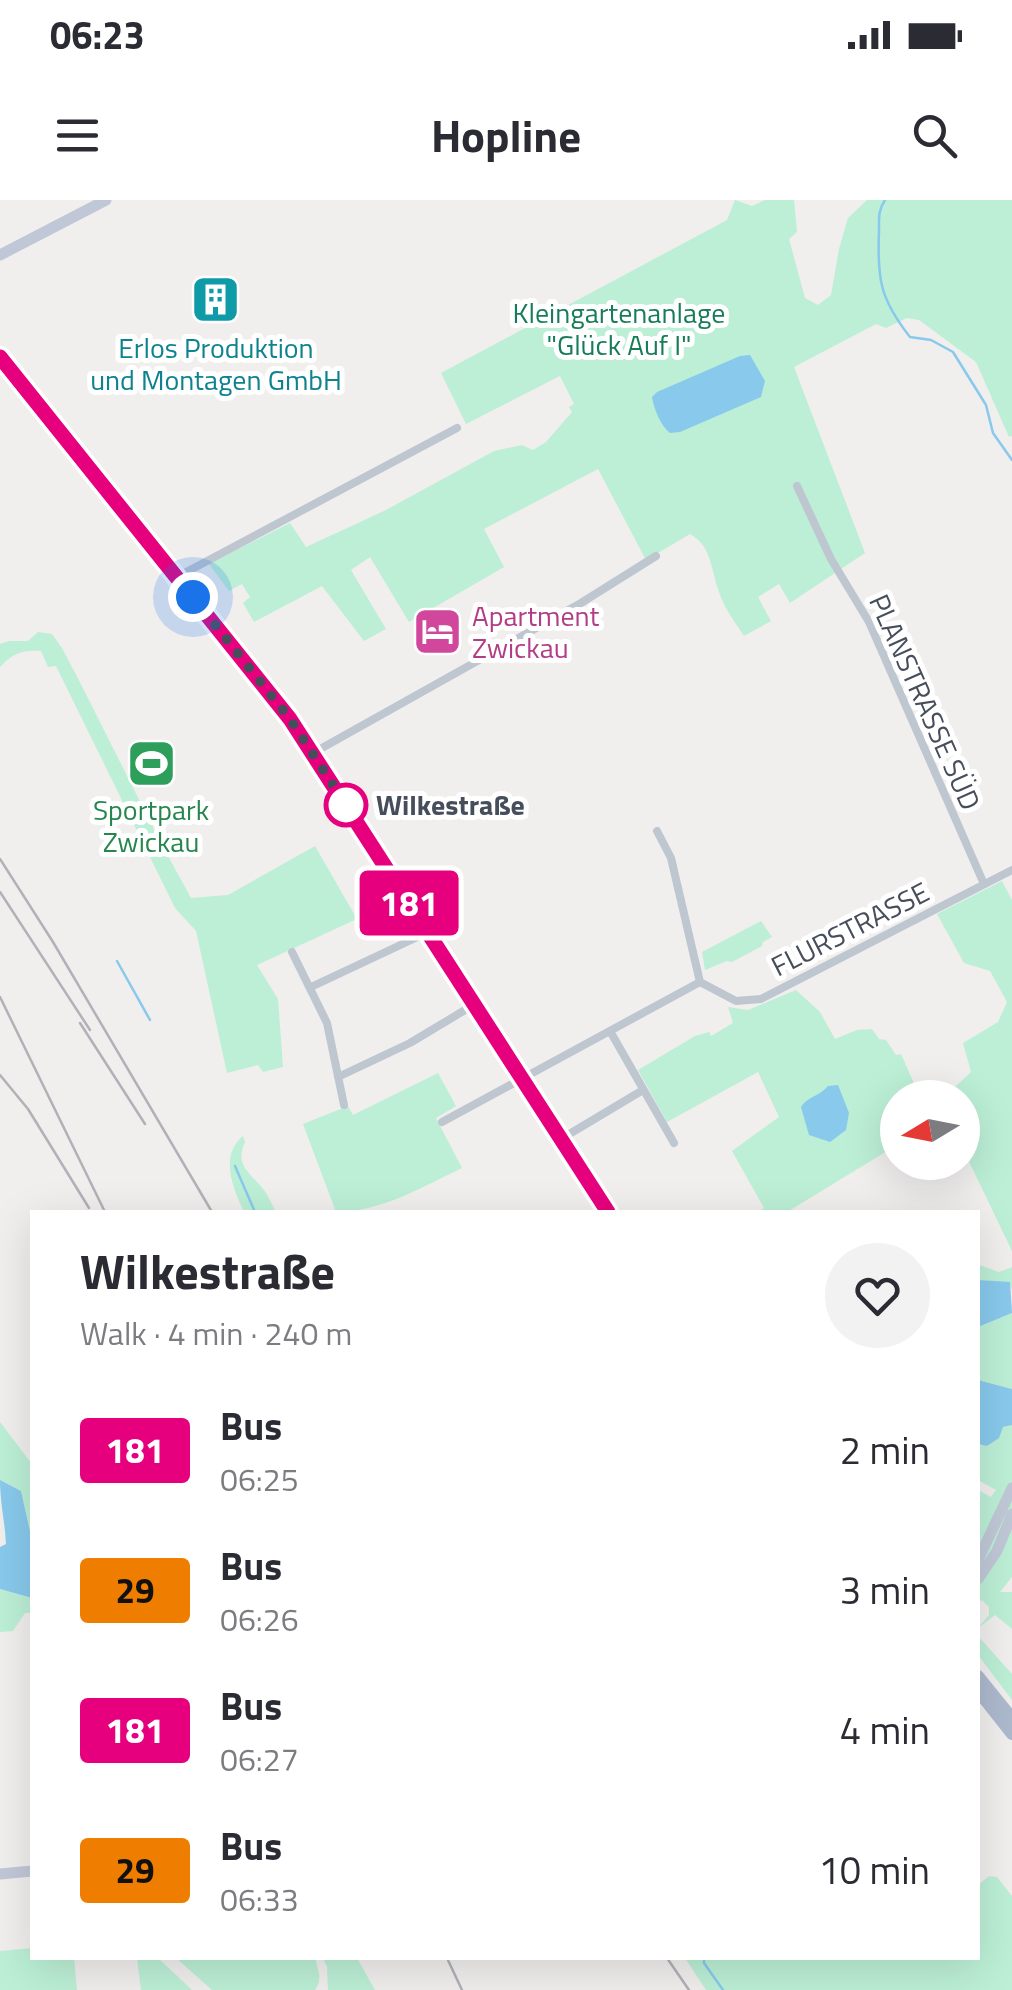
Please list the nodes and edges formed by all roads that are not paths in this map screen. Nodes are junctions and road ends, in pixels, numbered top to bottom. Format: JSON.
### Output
{"nodes":[{"id":1,"x":106,"y":200,"type":"edge"},
{"id":2,"x":0,"y":255,"type":"edge"},
{"id":3,"x":0,"y":357,"type":"edge"},
{"id":4,"x":458,"y":428,"type":"dead end"},
{"id":5,"x":796,"y":486,"type":"dead end"},
{"id":6,"x":656,"y":556,"type":"dead end"},
{"id":7,"x":177,"y":577,"type":"junction"},
{"id":8,"x":313,"y":753,"type":"junction"},
{"id":9,"x":657,"y":831,"type":"dead end"},
{"id":10,"x":1012,"y":870,"type":"edge"},
{"id":11,"x":984,"y":884,"type":"junction"},
{"id":12,"x":428,"y":932,"type":"junction"},
{"id":13,"x":292,"y":952,"type":"dead end"},
{"id":14,"x":700,"y":982,"type":"junction"},
{"id":15,"x":311,"y":987,"type":"junction"},
{"id":16,"x":474,"y":1004,"type":"junction"},
{"id":17,"x":610,"y":1031,"type":"junction"},
{"id":18,"x":338,"y":1077,"type":"junction"},
{"id":19,"x":522,"y":1078,"type":"junction"},
{"id":20,"x":643,"y":1090,"type":"junction"},
{"id":21,"x":344,"y":1105,"type":"dead end"},
{"id":22,"x":442,"y":1122,"type":"dead end"},
{"id":23,"x":561,"y":1139,"type":"junction"},
{"id":24,"x":674,"y":1143,"type":"dead end"},
{"id":25,"x":607,"y":1210,"type":"edge"},
{"id":26,"x":1012,"y":1488,"type":"edge"},
{"id":27,"x":1012,"y":1514,"type":"edge"},
{"id":28,"x":980,"y":1556,"type":"edge"},
{"id":29,"x":980,"y":1576,"type":"edge"},
{"id":30,"x":980,"y":1678,"type":"edge"},
{"id":31,"x":980,"y":1694,"type":"edge"},
{"id":32,"x":1012,"y":1718,"type":"edge"},
{"id":33,"x":1012,"y":1734,"type":"edge"},
{"id":34,"x":30,"y":1872,"type":"edge"},
{"id":35,"x":0,"y":1874,"type":"edge"}],
"edges":[{"from":1,"to":2,"type":"main road"},
{"from":3,"to":7,"type":"main road"},
{"from":4,"to":7,"type":"street"},
{"from":5,"to":11,"type":"street","name":"PLANSTRASSE SÜD"},
{"from":6,"to":8,"type":"street"},
{"from":7,"to":8,"type":"main road"},
{"from":8,"to":12,"type":"main road"},
{"from":9,"to":14,"type":"street"},
{"from":10,"to":11,"type":"street","name":"FLURSTRASSE"},
{"from":11,"to":14,"type":"street","name":"FLURSTRASSE"},
{"from":12,"to":15,"type":"street"},
{"from":12,"to":16,"type":"main road"},
{"from":13,"to":15,"type":"street"},
{"from":14,"to":17,"type":"street"},
{"from":15,"to":18,"type":"street"},
{"from":16,"to":18,"type":"street"},
{"from":16,"to":19,"type":"main road"},
{"from":17,"to":19,"type":"street"},
{"from":17,"to":20,"type":"street"},
{"from":18,"to":21,"type":"street"},
{"from":19,"to":22,"type":"street"},
{"from":19,"to":23,"type":"main road"},
{"from":20,"to":23,"type":"street"},
{"from":20,"to":24,"type":"street"},
{"from":23,"to":25,"type":"main road"},
{"from":26,"to":28,"type":"main road"},
{"from":27,"to":29,"type":"main road"},
{"from":30,"to":32,"type":"main road"},
{"from":31,"to":33,"type":"main road"},
{"from":34,"to":35,"type":"main road"}]}
